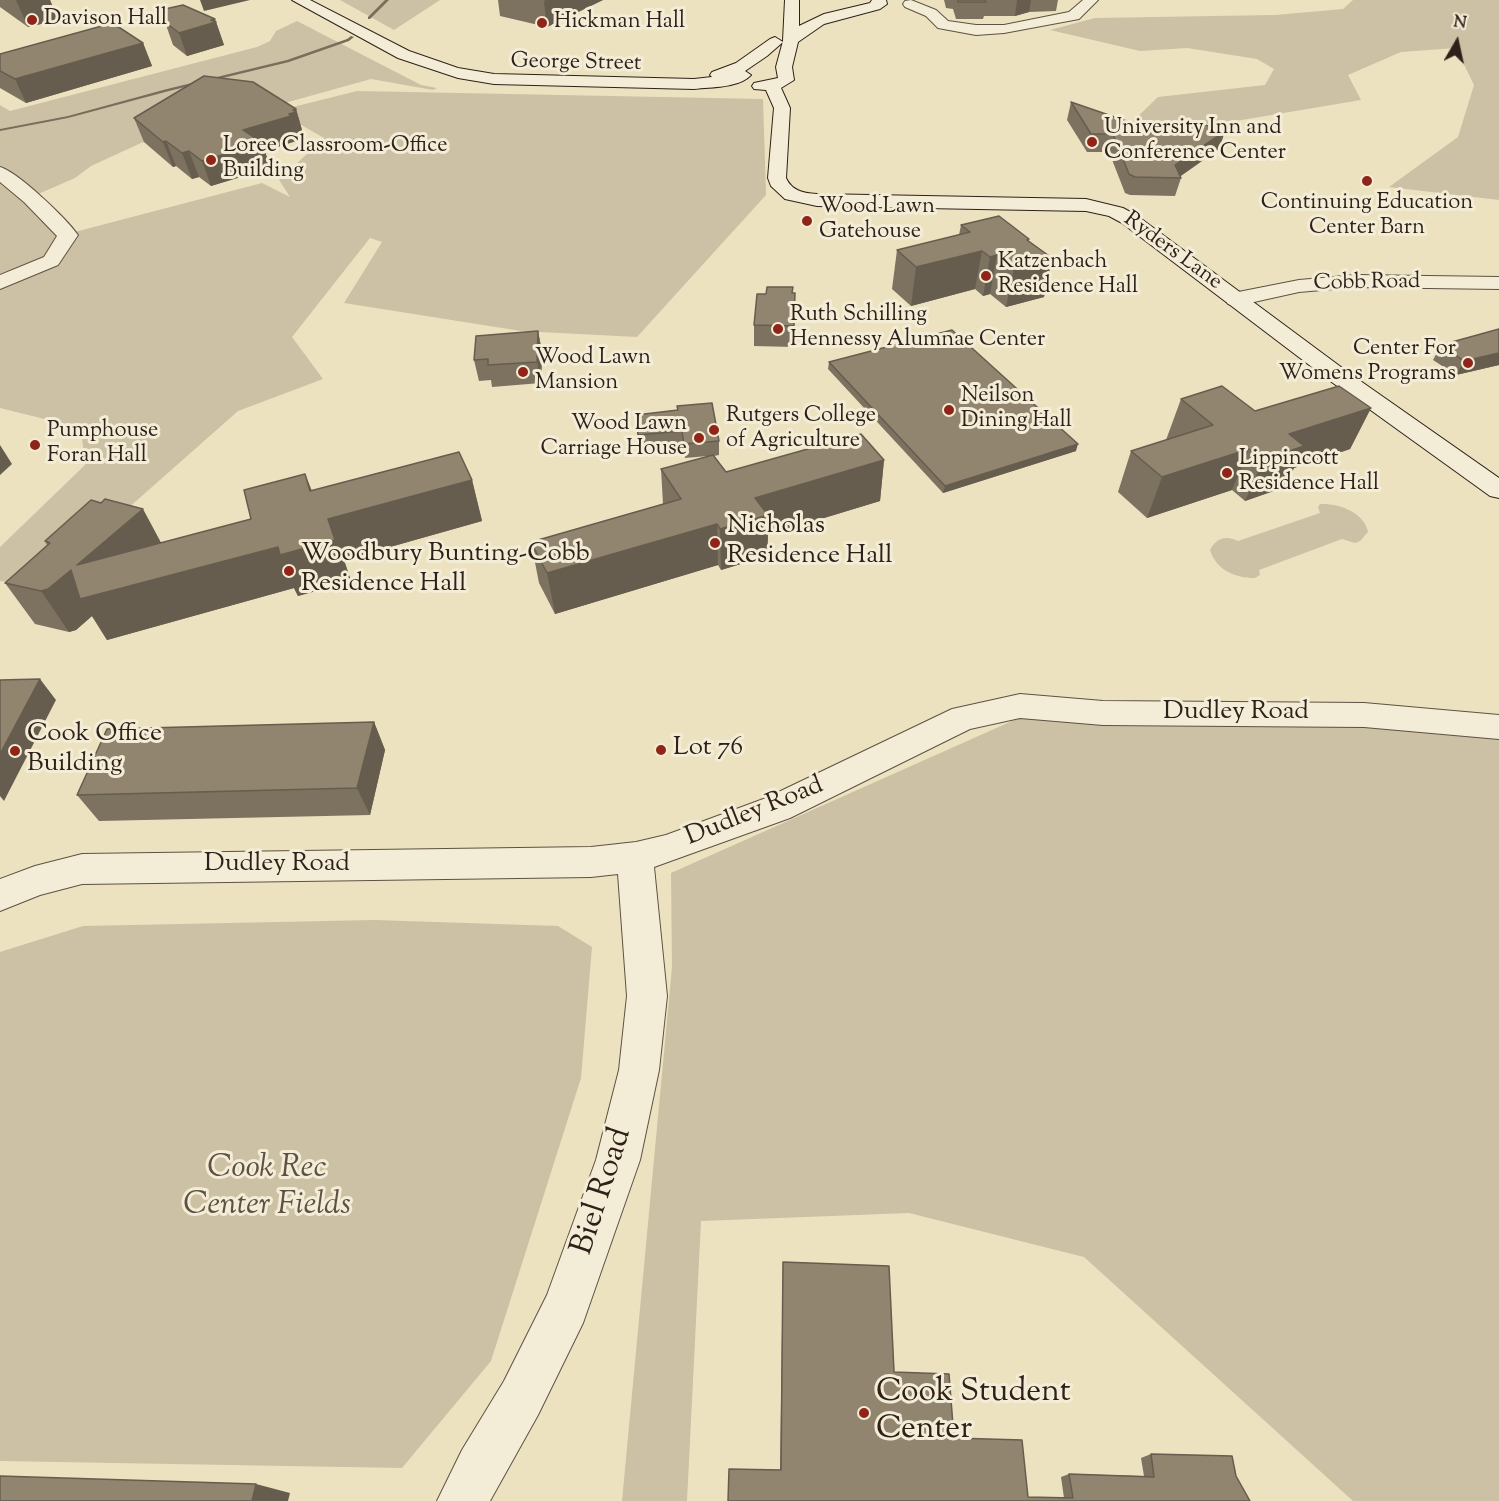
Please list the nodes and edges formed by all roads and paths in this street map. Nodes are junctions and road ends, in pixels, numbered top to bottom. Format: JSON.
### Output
{"nodes":[{"id":1,"x":299,"y":0,"type":"edge"},
{"id":2,"x":778,"y":0,"type":"edge"},
{"id":3,"x":792,"y":0,"type":"edge"},
{"id":4,"x":1091,"y":0,"type":"edge"},
{"id":5,"x":910,"y":2,"type":"edge"},
{"id":6,"x":877,"y":3,"type":"edge"},
{"id":7,"x":780,"y":34,"type":"junction"},
{"id":8,"x":404,"y":55,"type":"junction"},
{"id":9,"x":750,"y":77,"type":"junction"},
{"id":10,"x":778,"y":80,"type":"junction"},
{"id":11,"x":644,"y":82,"type":"junction"},
{"id":12,"x":0,"y":173,"type":"edge"},
{"id":13,"x":0,"y":283,"type":"edge"},
{"id":14,"x":1499,"y":283,"type":"edge"},
{"id":15,"x":1236,"y":299,"type":"junction"},
{"id":16,"x":1499,"y":490,"type":"edge"},
{"id":17,"x":1499,"y":727,"type":"edge"},
{"id":18,"x":636,"y":857,"type":"junction"},
{"id":19,"x":0,"y":895,"type":"edge"},
{"id":20,"x":463,"y":1501,"type":"edge"}],
"edges":[{"from":1,"to":8,"type":"street","name":"George Street"},
{"from":2,"to":7,"type":"street","name":"George Street"},
{"from":3,"to":7,"type":"street","name":"George Street"},
{"from":4,"to":5,"type":"street"},
{"from":5,"to":6,"type":"street"},
{"from":6,"to":7,"type":"street"},
{"from":7,"to":9,"type":"street","name":"George Street"},
{"from":7,"to":10,"type":"street","name":"George Street"},
{"from":7,"to":11,"type":"street"},
{"from":8,"to":9,"type":"street","name":"George Street"},
{"from":8,"to":11,"type":"street","name":"George Street"},
{"from":9,"to":10,"type":"street"},
{"from":9,"to":11,"type":"street","name":"George Street"},
{"from":10,"to":15,"type":"street","name":"Ryders Lane"},
{"from":12,"to":13,"type":"street"},
{"from":14,"to":15,"type":"street","name":"Cobb Road"},
{"from":15,"to":16,"type":"street","name":"Ryders Lane"},
{"from":17,"to":18,"type":"street","name":"Dudley Road"},
{"from":18,"to":19,"type":"street","name":"Dudley Road"},
{"from":18,"to":20,"type":"street","name":"Biel Road"}]}
